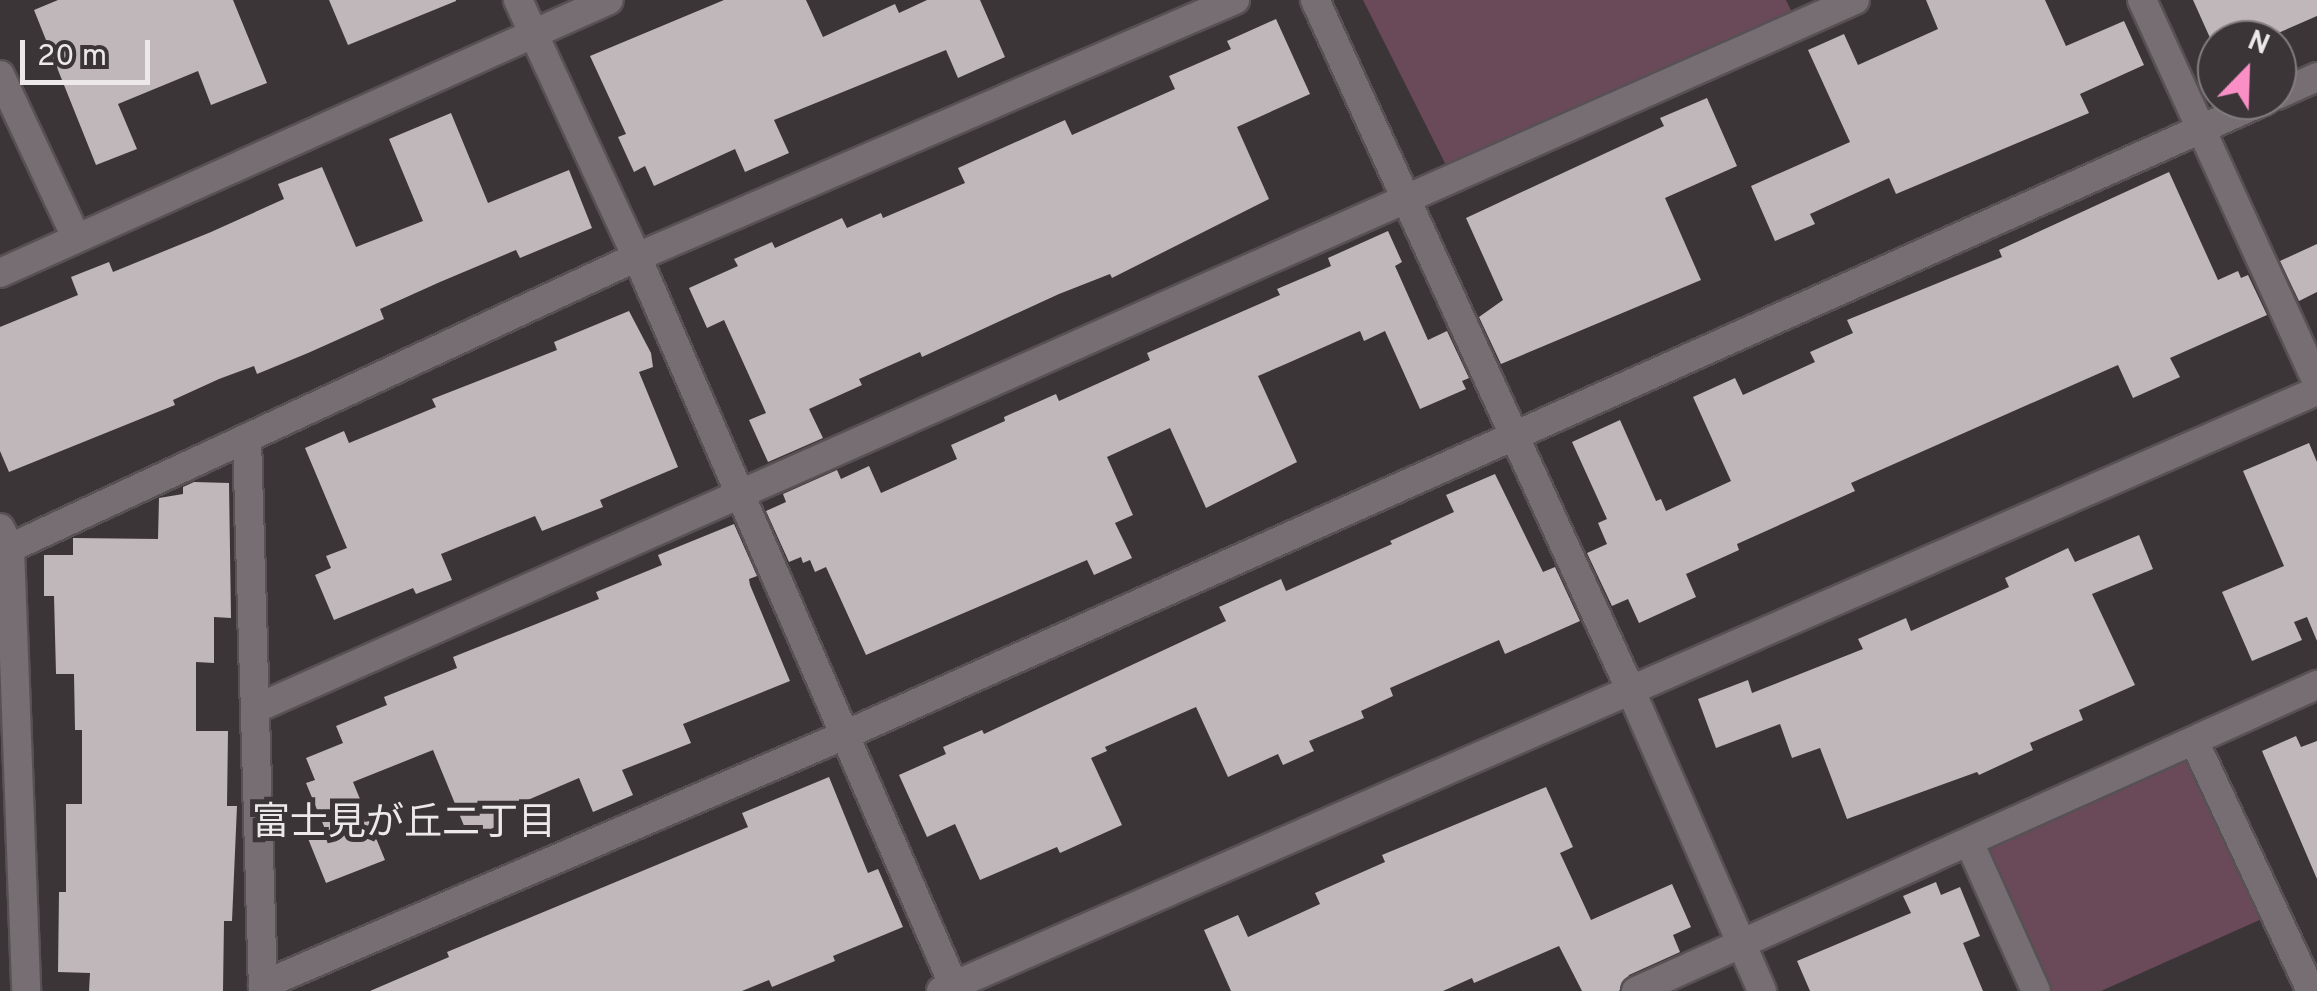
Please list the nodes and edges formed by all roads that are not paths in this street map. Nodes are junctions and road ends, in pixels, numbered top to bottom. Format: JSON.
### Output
{"nodes":[{"id":1,"x":518,"y":0,"type":"edge"},
{"id":2,"x":609,"y":0,"type":"edge"},
{"id":3,"x":1236,"y":0,"type":"edge"},
{"id":4,"x":1315,"y":0,"type":"edge"},
{"id":5,"x":1855,"y":0,"type":"edge"},
{"id":6,"x":2142,"y":0,"type":"edge"},
{"id":7,"x":535,"y":33,"type":"junction"},
{"id":8,"x":0,"y":74,"type":"edge"},
{"id":9,"x":2222,"y":120,"type":"edge"},
{"id":10,"x":2200,"y":130,"type":"junction"},
{"id":11,"x":1407,"y":200,"type":"junction"},
{"id":12,"x":76,"y":237,"type":"junction"},
{"id":13,"x":638,"y":257,"type":"junction"},
{"id":14,"x":0,"y":273,"type":"edge"},
{"id":15,"x":2317,"y":383,"type":"edge"},
{"id":16,"x":2317,"y":391,"type":"edge"},
{"id":17,"x":1515,"y":436,"type":"junction"},
{"id":18,"x":247,"y":438,"type":"junction"},
{"id":19,"x":739,"y":491,"type":"junction"},
{"id":20,"x":5,"y":538,"type":"edge"},
{"id":21,"x":2317,"y":685,"type":"edge"},
{"id":22,"x":1632,"y":691,"type":"junction"},
{"id":23,"x":255,"y":708,"type":"junction"},
{"id":24,"x":845,"y":735,"type":"junction"},
{"id":25,"x":2194,"y":740,"type":"junction"},
{"id":26,"x":1969,"y":842,"type":"junction"},
{"id":27,"x":1740,"y":944,"type":"junction"},
{"id":28,"x":263,"y":988,"type":"edge"},
{"id":29,"x":950,"y":989,"type":"edge"},
{"id":30,"x":26,"y":991,"type":"edge"},
{"id":31,"x":1636,"y":991,"type":"edge"},
{"id":32,"x":1762,"y":991,"type":"edge"},
{"id":33,"x":2036,"y":991,"type":"edge"},
{"id":34,"x":2312,"y":991,"type":"edge"}],
"edges":[{"from":1,"to":7,"type":"street"},
{"from":2,"to":7,"type":"street"},
{"from":3,"to":13,"type":"street"},
{"from":4,"to":11,"type":"street"},
{"from":5,"to":11,"type":"street"},
{"from":6,"to":10,"type":"street"},
{"from":7,"to":12,"type":"street"},
{"from":7,"to":13,"type":"street"},
{"from":8,"to":12,"type":"street"},
{"from":9,"to":10,"type":"street"},
{"from":10,"to":15,"type":"street"},
{"from":10,"to":17,"type":"street"},
{"from":11,"to":17,"type":"street"},
{"from":11,"to":19,"type":"street"},
{"from":12,"to":14,"type":"street"},
{"from":13,"to":18,"type":"street"},
{"from":13,"to":19,"type":"street"},
{"from":16,"to":22,"type":"street"},
{"from":17,"to":22,"type":"street"},
{"from":17,"to":24,"type":"street"},
{"from":18,"to":20,"type":"street"},
{"from":18,"to":23,"type":"street"},
{"from":19,"to":23,"type":"street"},
{"from":19,"to":24,"type":"street"},
{"from":20,"to":30,"type":"street"},
{"from":21,"to":25,"type":"street"},
{"from":22,"to":27,"type":"street"},
{"from":22,"to":29,"type":"street"},
{"from":23,"to":28,"type":"street"},
{"from":24,"to":28,"type":"street"},
{"from":24,"to":29,"type":"street"},
{"from":25,"to":26,"type":"street"},
{"from":25,"to":34,"type":"street"},
{"from":26,"to":27,"type":"street"},
{"from":26,"to":33,"type":"street"},
{"from":27,"to":31,"type":"street"},
{"from":27,"to":32,"type":"street"}]}
